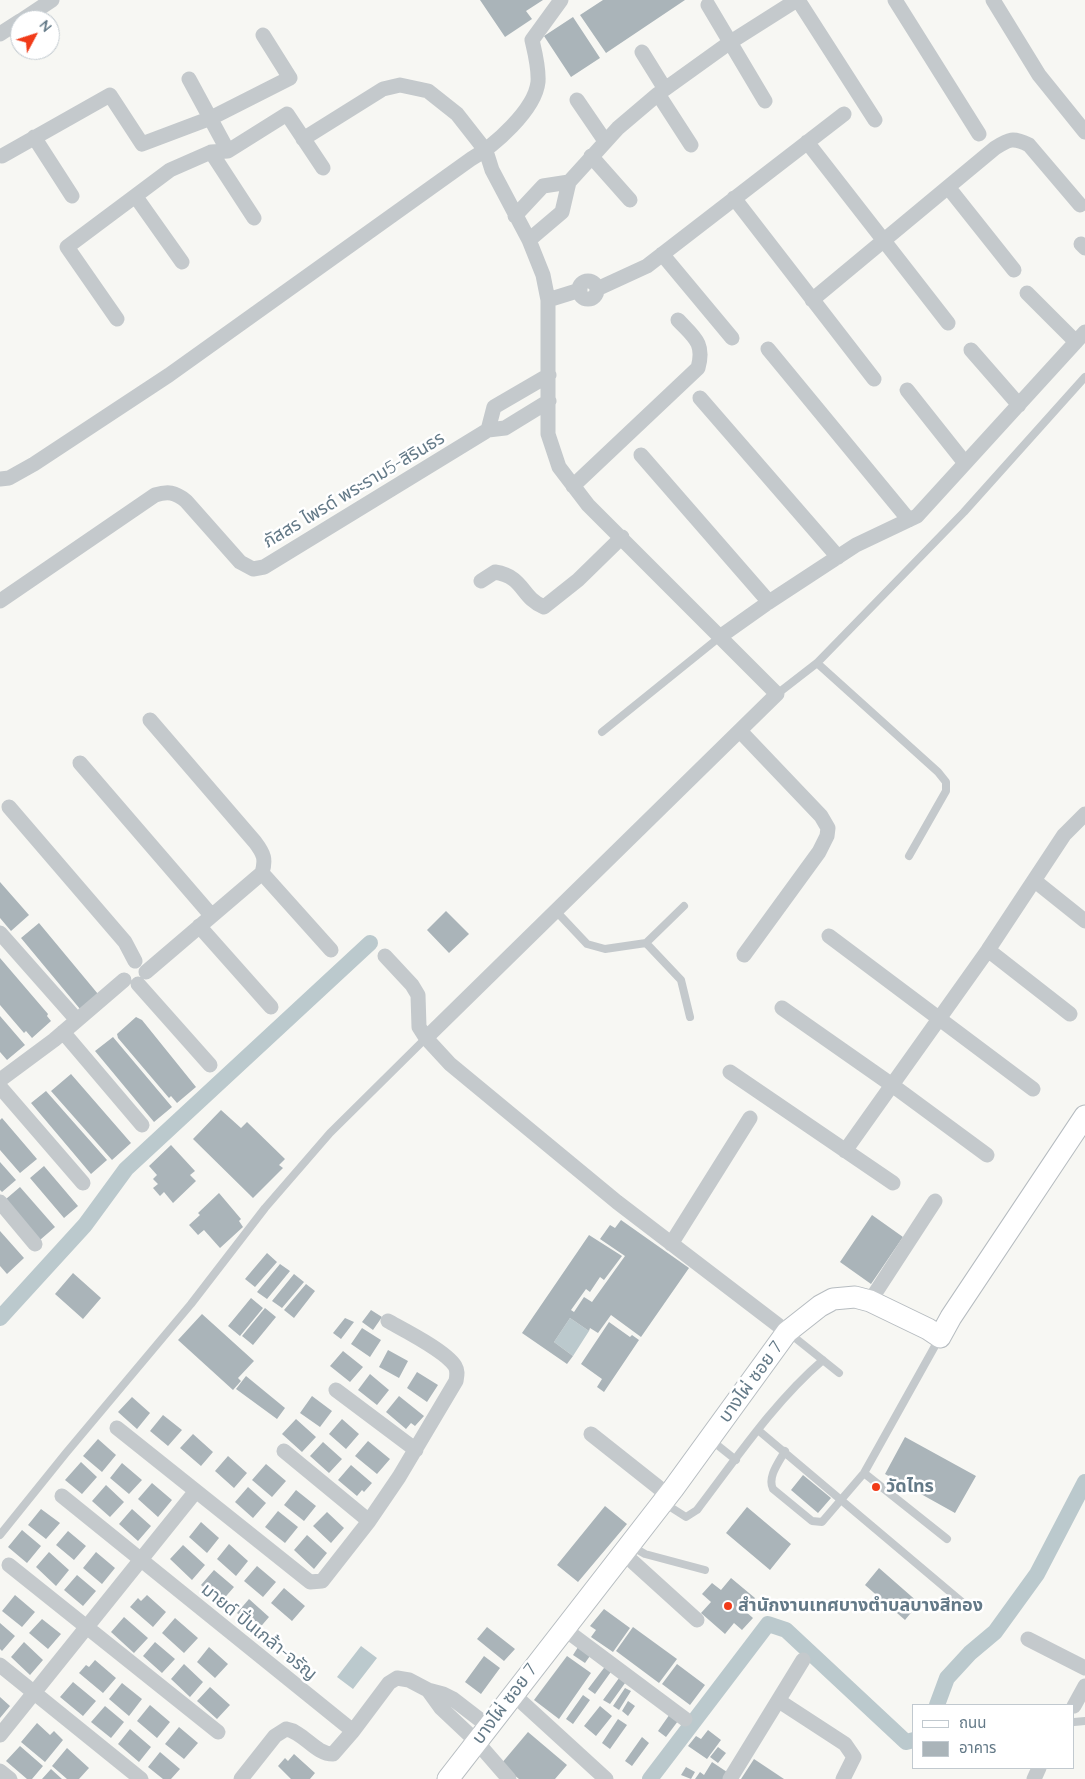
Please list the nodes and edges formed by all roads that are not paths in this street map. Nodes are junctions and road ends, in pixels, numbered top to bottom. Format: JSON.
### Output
{"nodes":[{"id":1,"x":52,"y":0,"type":"edge"},
{"id":2,"x":561,"y":0,"type":"edge"},
{"id":3,"x":798,"y":0,"type":"edge"},
{"id":4,"x":895,"y":0,"type":"edge"},
{"id":5,"x":993,"y":0,"type":"edge"},
{"id":6,"x":708,"y":5,"type":"dead end"},
{"id":7,"x":36,"y":10,"type":"edge"},
{"id":8,"x":263,"y":35,"type":"dead end"},
{"id":9,"x":729,"y":43,"type":"junction"},
{"id":10,"x":642,"y":52,"type":"dead end"},
{"id":11,"x":189,"y":79,"type":"dead end"},
{"id":12,"x":662,"y":92,"type":"junction"},
{"id":13,"x":576,"y":100,"type":"dead end"},
{"id":14,"x":765,"y":101,"type":"dead end"},
{"id":15,"x":844,"y":114,"type":"dead end"},
{"id":16,"x":211,"y":118,"type":"junction"},
{"id":17,"x":874,"y":120,"type":"dead end"},
{"id":18,"x":1085,"y":132,"type":"edge"},
{"id":19,"x":979,"y":134,"type":"dead end"},
{"id":20,"x":34,"y":137,"type":"junction"},
{"id":21,"x":303,"y":139,"type":"junction"},
{"id":22,"x":605,"y":141,"type":"junction"},
{"id":23,"x":807,"y":142,"type":"junction"},
{"id":24,"x":692,"y":145,"type":"dead end"},
{"id":25,"x":228,"y":151,"type":"junction"},
{"id":26,"x":486,"y":151,"type":"junction"},
{"id":27,"x":211,"y":152,"type":"junction"},
{"id":28,"x":2,"y":156,"type":"dead end"},
{"id":29,"x":591,"y":156,"type":"junction"},
{"id":30,"x":323,"y":168,"type":"dead end"},
{"id":31,"x":568,"y":182,"type":"junction"},
{"id":32,"x":948,"y":186,"type":"junction"},
{"id":33,"x":72,"y":196,"type":"dead end"},
{"id":34,"x":136,"y":197,"type":"junction"},
{"id":35,"x":734,"y":198,"type":"junction"},
{"id":36,"x":630,"y":200,"type":"dead end"},
{"id":37,"x":1080,"y":205,"type":"dead end"},
{"id":38,"x":515,"y":216,"type":"junction"},
{"id":39,"x":254,"y":218,"type":"dead end"},
{"id":40,"x":529,"y":240,"type":"junction"},
{"id":41,"x":883,"y":241,"type":"junction"},
{"id":42,"x":662,"y":254,"type":"junction"},
{"id":43,"x":182,"y":262,"type":"dead end"},
{"id":44,"x":1014,"y":270,"type":"dead end"},
{"id":45,"x":1027,"y":293,"type":"dead end"},
{"id":46,"x":548,"y":300,"type":"junction"},
{"id":47,"x":812,"y":300,"type":"junction"},
{"id":48,"x":117,"y":319,"type":"dead end"},
{"id":49,"x":678,"y":320,"type":"dead end"},
{"id":50,"x":948,"y":323,"type":"dead end"},
{"id":51,"x":1080,"y":337,"type":"edge"},
{"id":52,"x":732,"y":338,"type":"dead end"},
{"id":53,"x":768,"y":349,"type":"dead end"},
{"id":54,"x":971,"y":350,"type":"dead end"},
{"id":55,"x":549,"y":375,"type":"junction"},
{"id":56,"x":1085,"y":377,"type":"edge"},
{"id":57,"x":874,"y":379,"type":"dead end"},
{"id":58,"x":907,"y":390,"type":"dead end"},
{"id":59,"x":700,"y":398,"type":"dead end"},
{"id":60,"x":549,"y":401,"type":"junction"},
{"id":61,"x":1018,"y":405,"type":"junction"},
{"id":62,"x":488,"y":430,"type":"junction"},
{"id":63,"x":641,"y":454,"type":"dead end"},
{"id":64,"x":965,"y":464,"type":"junction"},
{"id":65,"x":0,"y":479,"type":"edge"},
{"id":66,"x":573,"y":486,"type":"junction"},
{"id":67,"x":909,"y":520,"type":"junction"},
{"id":68,"x":622,"y":537,"type":"junction"},
{"id":69,"x":838,"y":557,"type":"junction"},
{"id":70,"x":481,"y":580,"type":"dead end"},
{"id":71,"x":0,"y":601,"type":"edge"},
{"id":72,"x":769,"y":602,"type":"junction"},
{"id":73,"x":721,"y":636,"type":"junction"},
{"id":74,"x":817,"y":663,"type":"junction"},
{"id":75,"x":777,"y":694,"type":"junction"},
{"id":76,"x":150,"y":720,"type":"dead end"},
{"id":77,"x":740,"y":731,"type":"junction"},
{"id":78,"x":602,"y":732,"type":"dead end"},
{"id":79,"x":80,"y":763,"type":"dead end"},
{"id":80,"x":9,"y":807,"type":"dead end"},
{"id":81,"x":1085,"y":814,"type":"edge"},
{"id":82,"x":909,"y":856,"type":"dead end"},
{"id":83,"x":262,"y":873,"type":"junction"},
{"id":84,"x":1035,"y":881,"type":"junction"},
{"id":85,"x":684,"y":906,"type":"dead end"},
{"id":86,"x":555,"y":910,"type":"junction"},
{"id":87,"x":212,"y":915,"type":"junction"},
{"id":88,"x":1085,"y":921,"type":"edge"},
{"id":89,"x":199,"y":926,"type":"junction"},
{"id":90,"x":0,"y":933,"type":"edge"},
{"id":91,"x":828,"y":936,"type":"dead end"},
{"id":92,"x":646,"y":943,"type":"junction"},
{"id":93,"x":330,"y":950,"type":"dead end"},
{"id":94,"x":988,"y":950,"type":"junction"},
{"id":95,"x":385,"y":956,"type":"dead end"},
{"id":96,"x":744,"y":956,"type":"dead end"},
{"id":97,"x":134,"y":961,"type":"junction"},
{"id":98,"x":136,"y":978,"type":"junction"},
{"id":99,"x":271,"y":1007,"type":"dead end"},
{"id":100,"x":782,"y":1008,"type":"dead end"},
{"id":101,"x":1070,"y":1014,"type":"dead end"},
{"id":102,"x":690,"y":1017,"type":"dead end"},
{"id":103,"x":939,"y":1017,"type":"junction"},
{"id":104,"x":77,"y":1020,"type":"junction"},
{"id":105,"x":63,"y":1032,"type":"junction"},
{"id":106,"x":426,"y":1038,"type":"junction"},
{"id":107,"x":210,"y":1065,"type":"dead end"},
{"id":108,"x":3,"y":1072,"type":"edge"},
{"id":109,"x":730,"y":1072,"type":"dead end"},
{"id":110,"x":892,"y":1085,"type":"junction"},
{"id":111,"x":0,"y":1087,"type":"edge"},
{"id":112,"x":1033,"y":1089,"type":"dead end"},
{"id":113,"x":1085,"y":1116,"type":"edge"},
{"id":114,"x":750,"y":1118,"type":"dead end"},
{"id":115,"x":142,"y":1125,"type":"dead end"},
{"id":116,"x":845,"y":1151,"type":"junction"},
{"id":117,"x":986,"y":1156,"type":"dead end"},
{"id":118,"x":83,"y":1182,"type":"dead end"},
{"id":119,"x":893,"y":1183,"type":"dead end"},
{"id":120,"x":935,"y":1201,"type":"dead end"},
{"id":121,"x":0,"y":1202,"type":"edge"},
{"id":122,"x":35,"y":1244,"type":"dead end"},
{"id":123,"x":671,"y":1244,"type":"junction"},
{"id":124,"x":870,"y":1301,"type":"junction"},
{"id":125,"x":388,"y":1321,"type":"dead end"},
{"id":126,"x":787,"y":1332,"type":"junction"},
{"id":127,"x":940,"y":1337,"type":"junction"},
{"id":128,"x":823,"y":1360,"type":"junction"},
{"id":129,"x":839,"y":1373,"type":"dead end"},
{"id":130,"x":336,"y":1390,"type":"dead end"},
{"id":131,"x":117,"y":1428,"type":"dead end"},
{"id":132,"x":758,"y":1430,"type":"junction"},
{"id":133,"x":591,"y":1434,"type":"dead end"},
{"id":134,"x":710,"y":1439,"type":"junction"},
{"id":135,"x":416,"y":1450,"type":"junction"},
{"id":136,"x":284,"y":1451,"type":"dead end"},
{"id":137,"x":785,"y":1451,"type":"junction"},
{"id":138,"x":736,"y":1460,"type":"junction"},
{"id":139,"x":864,"y":1473,"type":"junction"},
{"id":140,"x":196,"y":1491,"type":"junction"},
{"id":141,"x":62,"y":1496,"type":"dead end"},
{"id":142,"x":841,"y":1498,"type":"junction"},
{"id":143,"x":665,"y":1499,"type":"junction"},
{"id":144,"x":369,"y":1521,"type":"junction"},
{"id":145,"x":0,"y":1535,"type":"edge"},
{"id":146,"x":947,"y":1539,"type":"dead end"},
{"id":147,"x":625,"y":1548,"type":"junction"},
{"id":148,"x":142,"y":1560,"type":"junction"},
{"id":149,"x":9,"y":1565,"type":"dead end"},
{"id":150,"x":705,"y":1570,"type":"dead end"},
{"id":151,"x":962,"y":1602,"type":"dead end"},
{"id":152,"x":697,"y":1620,"type":"dead end"},
{"id":153,"x":87,"y":1628,"type":"junction"},
{"id":154,"x":563,"y":1628,"type":"junction"},
{"id":155,"x":1028,"y":1639,"type":"dead end"},
{"id":156,"x":803,"y":1660,"type":"dead end"},
{"id":157,"x":0,"y":1665,"type":"edge"},
{"id":158,"x":1085,"y":1668,"type":"edge"},
{"id":159,"x":1085,"y":1686,"type":"edge"},
{"id":160,"x":34,"y":1692,"type":"junction"},
{"id":161,"x":513,"y":1694,"type":"junction"},
{"id":162,"x":778,"y":1701,"type":"junction"},
{"id":163,"x":1075,"y":1704,"type":"edge"},
{"id":164,"x":685,"y":1719,"type":"dead end"},
{"id":165,"x":353,"y":1730,"type":"junction"},
{"id":166,"x":218,"y":1732,"type":"dead end"},
{"id":167,"x":482,"y":1734,"type":"junction"},
{"id":168,"x":0,"y":1736,"type":"edge"},
{"id":169,"x":0,"y":1771,"type":"edge"},
{"id":170,"x":10,"y":1779,"type":"edge"},
{"id":171,"x":141,"y":1779,"type":"edge"},
{"id":172,"x":241,"y":1779,"type":"edge"},
{"id":173,"x":448,"y":1779,"type":"edge"},
{"id":174,"x":509,"y":1779,"type":"edge"},
{"id":175,"x":606,"y":1779,"type":"edge"},
{"id":176,"x":730,"y":1779,"type":"edge"},
{"id":177,"x":843,"y":1779,"type":"edge"}],
"edges":[{"from":1,"to":7,"type":"street"},
{"from":2,"to":26,"type":"street"},
{"from":3,"to":9,"type":"street"},
{"from":3,"to":17,"type":"street"},
{"from":4,"to":19,"type":"street"},
{"from":5,"to":18,"type":"street"},
{"from":6,"to":9,"type":"street"},
{"from":8,"to":16,"type":"street"},
{"from":9,"to":12,"type":"street"},
{"from":9,"to":14,"type":"street"},
{"from":10,"to":12,"type":"street"},
{"from":11,"to":16,"type":"street"},
{"from":12,"to":22,"type":"street"},
{"from":12,"to":24,"type":"street"},
{"from":13,"to":22,"type":"street"},
{"from":15,"to":23,"type":"street"},
{"from":16,"to":20,"type":"street"},
{"from":16,"to":25,"type":"street"},
{"from":20,"to":28,"type":"street"},
{"from":20,"to":33,"type":"street"},
{"from":21,"to":25,"type":"street"},
{"from":21,"to":26,"type":"street"},
{"from":21,"to":30,"type":"street"},
{"from":22,"to":29,"type":"street"},
{"from":23,"to":35,"type":"street"},
{"from":23,"to":41,"type":"street"},
{"from":25,"to":27,"type":"street"},
{"from":26,"to":38,"type":"street"},
{"from":26,"to":65,"type":"street"},
{"from":27,"to":34,"type":"street"},
{"from":27,"to":39,"type":"street"},
{"from":29,"to":31,"type":"street"},
{"from":29,"to":36,"type":"street"},
{"from":31,"to":38,"type":"street"},
{"from":31,"to":40,"type":"street"},
{"from":32,"to":37,"type":"street"},
{"from":32,"to":41,"type":"street"},
{"from":32,"to":44,"type":"street"},
{"from":34,"to":43,"type":"street"},
{"from":34,"to":48,"type":"street"},
{"from":35,"to":42,"type":"street"},
{"from":35,"to":47,"type":"street"},
{"from":38,"to":40,"type":"street"},
{"from":40,"to":46,"type":"street"},
{"from":41,"to":47,"type":"street"},
{"from":41,"to":50,"type":"street"},
{"from":42,"to":46,"type":"street"},
{"from":42,"to":52,"type":"street"},
{"from":45,"to":51,"type":"street"},
{"from":46,"to":55,"type":"street"},
{"from":47,"to":57,"type":"street"},
{"from":49,"to":66,"type":"street"},
{"from":51,"to":61,"type":"street"},
{"from":53,"to":67,"type":"street"},
{"from":54,"to":61,"type":"street"},
{"from":55,"to":60,"type":"street"},
{"from":55,"to":62,"type":"street"},
{"from":56,"to":74,"type":"lane"},
{"from":58,"to":64,"type":"street"},
{"from":59,"to":69,"type":"street"},
{"from":60,"to":62,"type":"street","name":"ภัสสร ไพรด์ พระราม5-สิรินธร"},
{"from":60,"to":66,"type":"street"},
{"from":61,"to":64,"type":"street"},
{"from":62,"to":71,"type":"street","name":"ภัสสร ไพรด์ พระราม5-สิรินธร"},
{"from":63,"to":72,"type":"street"},
{"from":64,"to":67,"type":"street"},
{"from":66,"to":68,"type":"street"},
{"from":67,"to":69,"type":"street"},
{"from":68,"to":70,"type":"street"},
{"from":68,"to":73,"type":"street"},
{"from":69,"to":72,"type":"street"},
{"from":72,"to":73,"type":"street"},
{"from":73,"to":75,"type":"street"},
{"from":73,"to":78,"type":"lane"},
{"from":74,"to":75,"type":"lane"},
{"from":74,"to":82,"type":"lane"},
{"from":75,"to":77,"type":"street"},
{"from":76,"to":83,"type":"street"},
{"from":77,"to":86,"type":"street"},
{"from":77,"to":96,"type":"street"},
{"from":79,"to":87,"type":"street"},
{"from":80,"to":97,"type":"street"},
{"from":81,"to":84,"type":"street"},
{"from":83,"to":87,"type":"street"},
{"from":83,"to":93,"type":"street"},
{"from":84,"to":88,"type":"street"},
{"from":84,"to":94,"type":"street"},
{"from":85,"to":92,"type":"lane"},
{"from":86,"to":92,"type":"lane"},
{"from":86,"to":106,"type":"street"},
{"from":87,"to":89,"type":"street"},
{"from":89,"to":98,"type":"street"},
{"from":89,"to":99,"type":"street"},
{"from":90,"to":104,"type":"street"},
{"from":91,"to":103,"type":"street"},
{"from":92,"to":102,"type":"lane"},
{"from":94,"to":101,"type":"street"},
{"from":94,"to":103,"type":"street"},
{"from":95,"to":106,"type":"street"},
{"from":97,"to":98,"type":"street"},
{"from":97,"to":98,"type":"street"},
{"from":98,"to":104,"type":"street"},
{"from":98,"to":107,"type":"street"},
{"from":100,"to":110,"type":"street"},
{"from":103,"to":110,"type":"street"},
{"from":103,"to":112,"type":"street"},
{"from":104,"to":105,"type":"street"},
{"from":105,"to":108,"type":"street"},
{"from":105,"to":115,"type":"street"},
{"from":106,"to":123,"type":"street"},
{"from":106,"to":145,"type":"lane"},
{"from":109,"to":116,"type":"street"},
{"from":110,"to":116,"type":"street"},
{"from":110,"to":117,"type":"street"},
{"from":111,"to":118,"type":"street"},
{"from":113,"to":127,"type":"street"},
{"from":114,"to":123,"type":"street"},
{"from":116,"to":119,"type":"street"},
{"from":120,"to":124,"type":"street"},
{"from":121,"to":122,"type":"street"},
{"from":123,"to":126,"type":"street"},
{"from":124,"to":126,"type":"street","name":"บางไผ่ ซอย 7"},
{"from":124,"to":127,"type":"street","name":"บางไผ่ ซอย 7"},
{"from":125,"to":135,"type":"street"},
{"from":126,"to":128,"type":"lane"},
{"from":126,"to":134,"type":"street","name":"บางไผ่ ซอย 7"},
{"from":127,"to":139,"type":"lane"},
{"from":128,"to":129,"type":"lane"},
{"from":128,"to":132,"type":"lane"},
{"from":130,"to":135,"type":"street"},
{"from":131,"to":140,"type":"street"},
{"from":132,"to":137,"type":"lane"},
{"from":132,"to":138,"type":"lane"},
{"from":133,"to":143,"type":"street"},
{"from":134,"to":138,"type":"lane"},
{"from":134,"to":143,"type":"street","name":"บางไผ่ ซอย 7"},
{"from":135,"to":144,"type":"street"},
{"from":136,"to":144,"type":"street"},
{"from":137,"to":142,"type":"lane"},
{"from":137,"to":142,"type":"lane"},
{"from":138,"to":143,"type":"lane"},
{"from":139,"to":142,"type":"lane"},
{"from":139,"to":146,"type":"lane"},
{"from":140,"to":144,"type":"street"},
{"from":140,"to":148,"type":"street"},
{"from":141,"to":148,"type":"street","name":"มายด์ ปิ่นเกล้า-จรัญ"},
{"from":142,"to":151,"type":"lane"},
{"from":143,"to":147,"type":"street","name":"บางไผ่ ซอย 7"},
{"from":147,"to":150,"type":"lane"},
{"from":147,"to":152,"type":"street"},
{"from":147,"to":154,"type":"street","name":"บางไผ่ ซอย 7"},
{"from":148,"to":153,"type":"street"},
{"from":148,"to":165,"type":"street","name":"มายด์ ปิ่นเกล้า-จรัญ"},
{"from":149,"to":153,"type":"street"},
{"from":153,"to":160,"type":"street"},
{"from":153,"to":166,"type":"street"},
{"from":154,"to":161,"type":"street","name":"บางไผ่ ซอย 7"},
{"from":154,"to":164,"type":"street"},
{"from":155,"to":158,"type":"street"},
{"from":156,"to":162,"type":"street"},
{"from":157,"to":160,"type":"street"},
{"from":159,"to":163,"type":"street"},
{"from":160,"to":168,"type":"street"},
{"from":160,"to":171,"type":"street"},
{"from":161,"to":167,"type":"street","name":"บางไผ่ ซอย 7"},
{"from":161,"to":175,"type":"street"},
{"from":162,"to":176,"type":"street"},
{"from":162,"to":177,"type":"street"},
{"from":165,"to":167,"type":"street"},
{"from":165,"to":172,"type":"street"},
{"from":167,"to":173,"type":"street","name":"บางไผ่ ซอย 7"},
{"from":167,"to":174,"type":"street"},
{"from":169,"to":170,"type":"street"}]}
